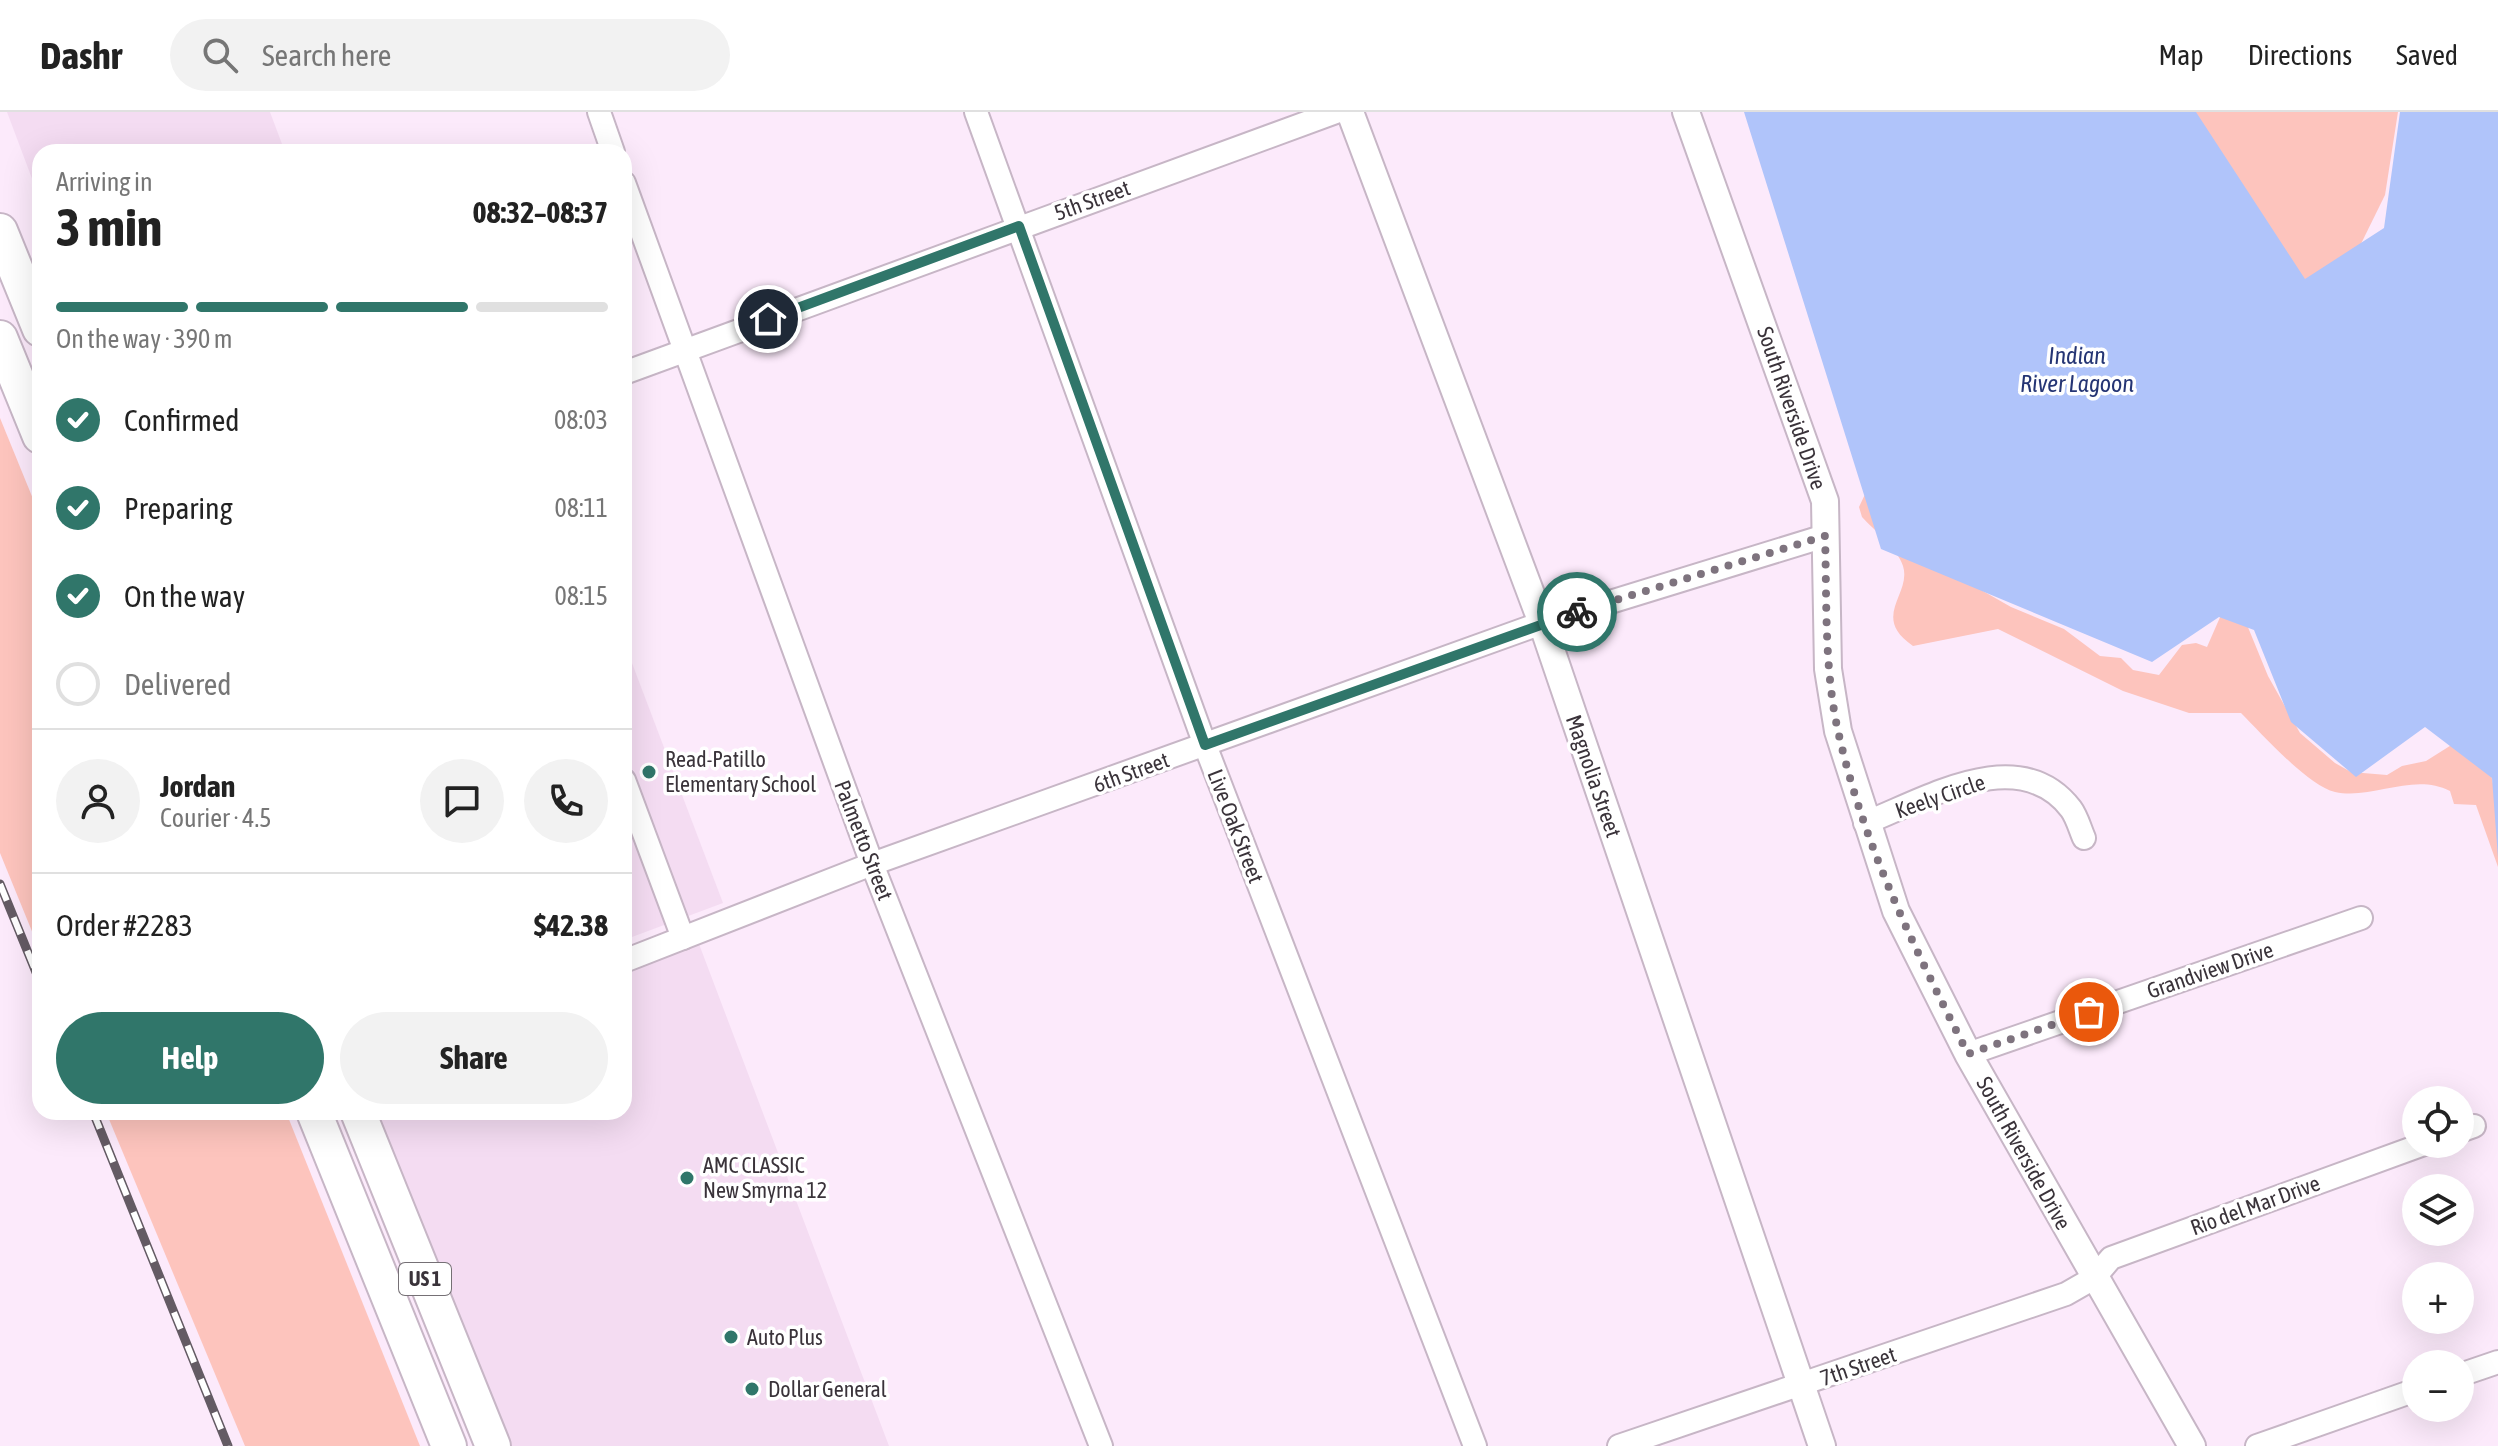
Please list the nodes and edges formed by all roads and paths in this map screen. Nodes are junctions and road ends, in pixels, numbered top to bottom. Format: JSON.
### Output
{"nodes":[{"id":1,"x":599,"y":112,"type":"edge"},
{"id":2,"x":976,"y":112,"type":"edge"},
{"id":3,"x":1336,"y":112,"type":"edge"},
{"id":4,"x":1350,"y":112,"type":"edge"},
{"id":5,"x":1686,"y":112,"type":"edge"},
{"id":6,"x":610,"y":144,"type":"edge"},
{"id":7,"x":632,"y":205,"type":"edge"},
{"id":8,"x":1019,"y":226,"type":"junction"},
{"id":9,"x":0,"y":231,"type":"edge"},
{"id":10,"x":32,"y":309,"type":"edge"},
{"id":11,"x":0,"y":338,"type":"edge"},
{"id":12,"x":684,"y":350,"type":"junction"},
{"id":13,"x":632,"y":370,"type":"edge"},
{"id":14,"x":32,"y":416,"type":"edge"},
{"id":15,"x":1825,"y":536,"type":"junction"},
{"id":16,"x":1542,"y":623,"type":"junction"},
{"id":17,"x":1205,"y":745,"type":"junction"},
{"id":18,"x":632,"y":801,"type":"edge"},
{"id":19,"x":1865,"y":823,"type":"junction"},
{"id":20,"x":2084,"y":838,"type":"dead end"},
{"id":21,"x":872,"y":864,"type":"junction"},
{"id":22,"x":2361,"y":918,"type":"dead end"},
{"id":23,"x":683,"y":938,"type":"junction"},
{"id":24,"x":632,"y":958,"type":"edge"},
{"id":25,"x":1968,"y":1054,"type":"junction"},
{"id":26,"x":317,"y":1120,"type":"edge"},
{"id":27,"x":361,"y":1120,"type":"edge"},
{"id":28,"x":2402,"y":1152,"type":"edge"},
{"id":29,"x":2094,"y":1278,"type":"junction"},
{"id":30,"x":2498,"y":1362,"type":"edge"},
{"id":31,"x":2474,"y":1370,"type":"edge"},
{"id":32,"x":1802,"y":1386,"type":"junction"},
{"id":33,"x":2402,"y":1395,"type":"edge"},
{"id":34,"x":489,"y":1437,"type":"edge"},
{"id":35,"x":448,"y":1444,"type":"edge"},
{"id":36,"x":1101,"y":1446,"type":"edge"},
{"id":37,"x":1475,"y":1446,"type":"edge"},
{"id":38,"x":1619,"y":1446,"type":"edge"},
{"id":39,"x":1822,"y":1446,"type":"edge"},
{"id":40,"x":2192,"y":1446,"type":"edge"},
{"id":41,"x":2257,"y":1446,"type":"edge"}],
"edges":[{"from":1,"to":6,"type":"street"},
{"from":2,"to":8,"type":"street","name":"Live Oak Street"},
{"from":3,"to":8,"type":"street","name":"5th Street"},
{"from":4,"to":16,"type":"street","name":"Magnolia Street"},
{"from":5,"to":15,"type":"street","name":"South Riverside Drive"},
{"from":7,"to":12,"type":"street","name":"Palmetto Street"},
{"from":8,"to":12,"type":"street","name":"5th Street"},
{"from":8,"to":17,"type":"street","name":"Live Oak Street"},
{"from":9,"to":10,"type":"main road"},
{"from":11,"to":14,"type":"main road"},
{"from":12,"to":13,"type":"street","name":"5th Street"},
{"from":12,"to":21,"type":"street","name":"Palmetto Street"},
{"from":15,"to":16,"type":"street","name":"6th Street"},
{"from":15,"to":19,"type":"street","name":"South Riverside Drive"},
{"from":16,"to":17,"type":"street","name":"6th Street"},
{"from":16,"to":32,"type":"street","name":"Magnolia Street"},
{"from":17,"to":21,"type":"street","name":"6th Street"},
{"from":17,"to":37,"type":"street","name":"Live Oak Street"},
{"from":18,"to":23,"type":"street"},
{"from":19,"to":20,"type":"street","name":"Keely Circle"},
{"from":19,"to":25,"type":"street","name":"South Riverside Drive"},
{"from":21,"to":23,"type":"street","name":"6th Street"},
{"from":21,"to":36,"type":"street","name":"Palmetto Street"},
{"from":22,"to":25,"type":"street","name":"Grandview Drive"},
{"from":23,"to":24,"type":"street","name":"6th Street"},
{"from":25,"to":29,"type":"street","name":"South Riverside Drive"},
{"from":26,"to":35,"type":"main road","number":"US 1"},
{"from":27,"to":34,"type":"main road","number":"US 1"},
{"from":28,"to":29,"type":"street","name":"Rio del Mar Drive"},
{"from":29,"to":32,"type":"street","name":"7th Street"},
{"from":29,"to":40,"type":"street","name":"South Riverside Drive"},
{"from":30,"to":31,"type":"street"},
{"from":32,"to":38,"type":"street","name":"7th Street"},
{"from":32,"to":39,"type":"street","name":"Magnolia Street"},
{"from":33,"to":41,"type":"street"},
{"from":34,"to":35,"type":"street"}]}
